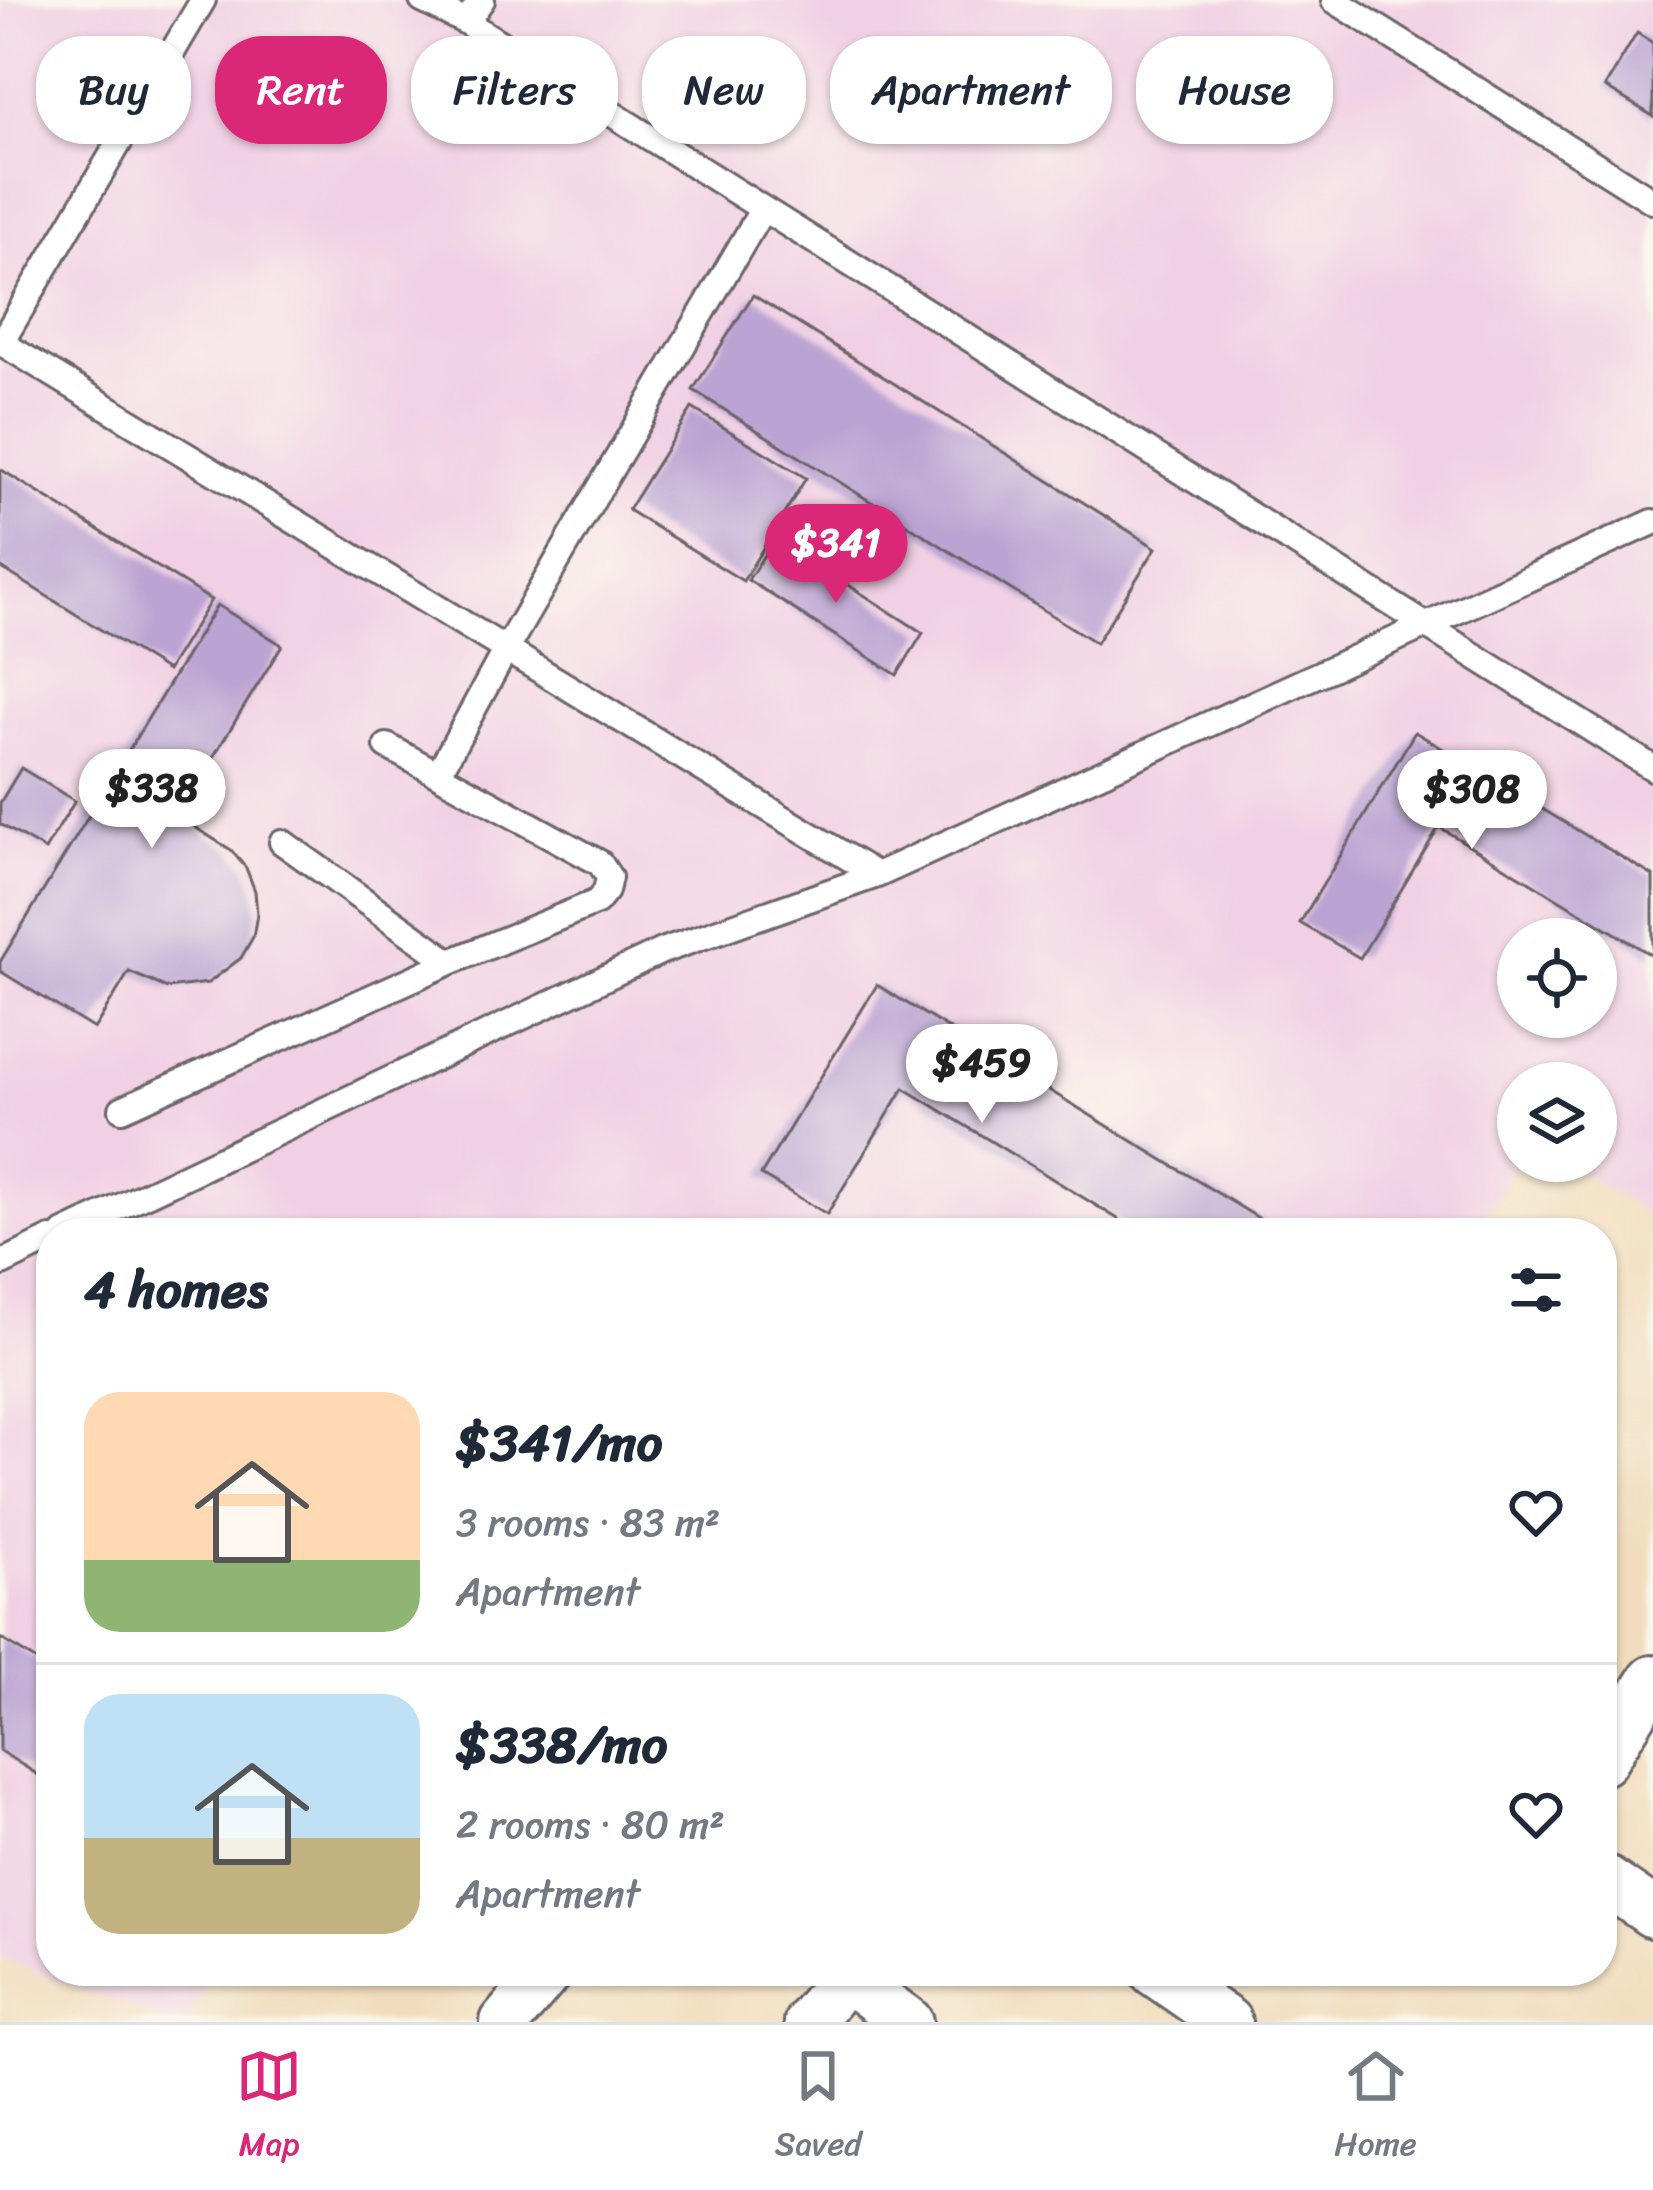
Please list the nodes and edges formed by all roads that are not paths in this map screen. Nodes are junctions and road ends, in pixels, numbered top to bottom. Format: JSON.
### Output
{"nodes":[{"id":1,"x":203,"y":0,"type":"edge"},
{"id":2,"x":422,"y":0,"type":"edge"},
{"id":3,"x":482,"y":0,"type":"edge"},
{"id":4,"x":1334,"y":0,"type":"edge"},
{"id":5,"x":466,"y":22,"type":"junction"},
{"id":6,"x":1653,"y":201,"type":"edge"},
{"id":7,"x":762,"y":210,"type":"junction"},
{"id":8,"x":0,"y":343,"type":"edge"},
{"id":9,"x":1653,"y":522,"type":"edge"},
{"id":10,"x":1425,"y":624,"type":"junction"},
{"id":11,"x":506,"y":650,"type":"junction"},
{"id":12,"x":387,"y":746,"type":"dead end"},
{"id":13,"x":1653,"y":768,"type":"edge"},
{"id":14,"x":438,"y":774,"type":"junction"},
{"id":15,"x":282,"y":842,"type":"dead end"},
{"id":16,"x":877,"y":875,"type":"junction"},
{"id":17,"x":450,"y":962,"type":"junction"},
{"id":18,"x":122,"y":1109,"type":"dead end"},
{"id":19,"x":96,"y":1218,"type":"edge"},
{"id":20,"x":36,"y":1246,"type":"edge"},
{"id":21,"x":0,"y":1264,"type":"edge"},
{"id":22,"x":1653,"y":1680,"type":"edge"},
{"id":23,"x":1617,"y":1737,"type":"edge"},
{"id":24,"x":1617,"y":1888,"type":"edge"},
{"id":25,"x":1653,"y":1913,"type":"edge"},
{"id":26,"x":535,"y":1986,"type":"edge"},
{"id":27,"x":834,"y":1986,"type":"edge"},
{"id":28,"x":859,"y":1986,"type":"edge"},
{"id":29,"x":1175,"y":1986,"type":"edge"},
{"id":30,"x":505,"y":2022,"type":"edge"},
{"id":31,"x":809,"y":2022,"type":"edge"},
{"id":32,"x":908,"y":2022,"type":"edge"},
{"id":33,"x":1227,"y":2022,"type":"edge"}],
"edges":[{"from":1,"to":8,"type":"lane"},
{"from":2,"to":5,"type":"lane"},
{"from":3,"to":5,"type":"lane"},
{"from":4,"to":6,"type":"lane"},
{"from":5,"to":7,"type":"lane"},
{"from":7,"to":10,"type":"lane"},
{"from":7,"to":11,"type":"lane"},
{"from":8,"to":11,"type":"lane"},
{"from":9,"to":10,"type":"lane"},
{"from":10,"to":13,"type":"lane"},
{"from":10,"to":16,"type":"lane"},
{"from":11,"to":14,"type":"lane"},
{"from":11,"to":16,"type":"lane"},
{"from":12,"to":14,"type":"lane"},
{"from":14,"to":17,"type":"lane"},
{"from":15,"to":17,"type":"lane"},
{"from":16,"to":19,"type":"lane"},
{"from":17,"to":18,"type":"lane"},
{"from":20,"to":21,"type":"lane"},
{"from":22,"to":23,"type":"street"},
{"from":24,"to":25,"type":"street"},
{"from":26,"to":30,"type":"street"},
{"from":27,"to":31,"type":"street"},
{"from":28,"to":32,"type":"street"},
{"from":29,"to":33,"type":"street"}]}
